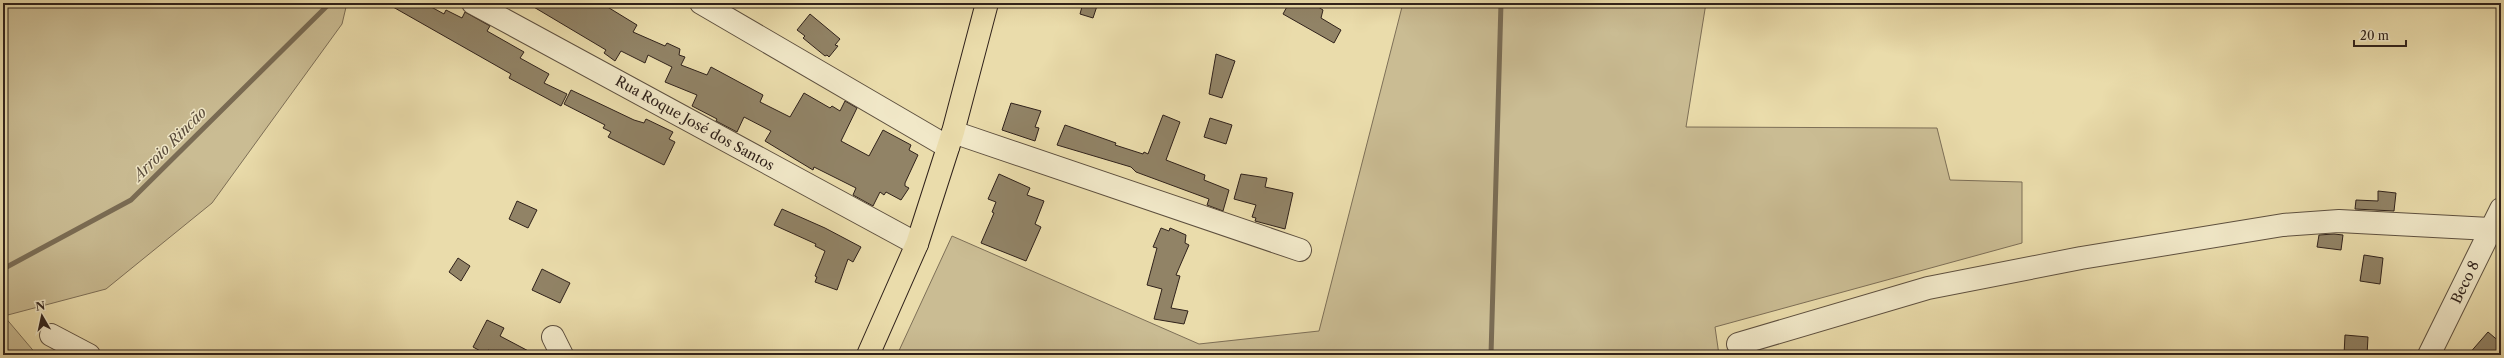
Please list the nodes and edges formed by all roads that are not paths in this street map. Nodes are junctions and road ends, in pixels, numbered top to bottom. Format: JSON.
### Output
{"nodes":[{"id":1,"x":473,"y":3,"type":"edge"},
{"id":2,"x":701,"y":3,"type":"edge"},
{"id":3,"x":984,"y":4,"type":"edge"},
{"id":4,"x":950,"y":139,"type":"junction"},
{"id":5,"x":2501,"y":210,"type":"edge"},
{"id":6,"x":2490,"y":229,"type":"junction"},
{"id":7,"x":917,"y":244,"type":"junction"},
{"id":8,"x":1300,"y":250,"type":"dead end"},
{"id":9,"x":51,"y":335,"type":"dead end"},
{"id":10,"x":1738,"y":344,"type":"dead end"},
{"id":11,"x":89,"y":355,"type":"edge"},
{"id":12,"x":868,"y":355,"type":"edge"},
{"id":13,"x":2429,"y":355,"type":"edge"}],
"edges":[{"from":1,"to":7,"type":"street","name":"Rua Roque José dos Santos"},
{"from":2,"to":4,"type":"street"},
{"from":3,"to":4,"type":"main road"},
{"from":4,"to":7,"type":"main road"},
{"from":4,"to":8,"type":"street"},
{"from":5,"to":6,"type":"street","name":"Beco 8"},
{"from":6,"to":10,"type":"street"},
{"from":6,"to":13,"type":"street","name":"Beco 8"},
{"from":7,"to":12,"type":"main road"},
{"from":9,"to":11,"type":"street"}]}
